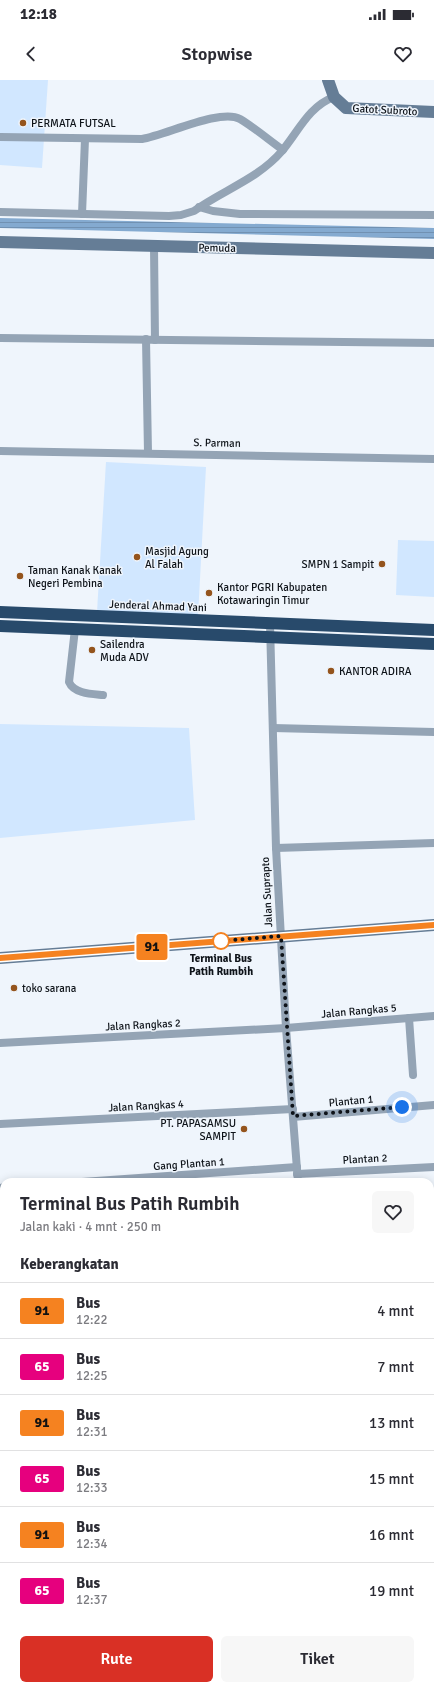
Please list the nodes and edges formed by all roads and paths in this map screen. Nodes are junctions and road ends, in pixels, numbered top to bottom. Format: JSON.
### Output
{"nodes":[{"id":1,"x":328,"y":80,"type":"edge"},
{"id":2,"x":334,"y":97,"type":"junction"},
{"id":3,"x":434,"y":112,"type":"edge"},
{"id":4,"x":0,"y":137,"type":"edge"},
{"id":5,"x":85,"y":139,"type":"junction"},
{"id":6,"x":283,"y":150,"type":"junction"},
{"id":7,"x":200,"y":207,"type":"junction"},
{"id":8,"x":0,"y":212,"type":"edge"},
{"id":9,"x":82,"y":214,"type":"junction"},
{"id":10,"x":434,"y":215,"type":"edge"},
{"id":11,"x":0,"y":242,"type":"edge"},
{"id":12,"x":154,"y":246,"type":"junction"},
{"id":13,"x":434,"y":253,"type":"edge"},
{"id":14,"x":0,"y":338,"type":"edge"},
{"id":15,"x":150,"y":340,"type":"junction"},
{"id":16,"x":434,"y":343,"type":"edge"},
{"id":17,"x":0,"y":451,"type":"edge"},
{"id":18,"x":148,"y":453,"type":"junction"},
{"id":19,"x":434,"y":459,"type":"edge"},
{"id":20,"x":0,"y":612,"type":"edge"},
{"id":21,"x":270,"y":624,"type":"junction"},
{"id":22,"x":0,"y":626,"type":"edge"},
{"id":23,"x":75,"y":628,"type":"junction"},
{"id":24,"x":434,"y":630,"type":"edge"},
{"id":25,"x":270,"y":637,"type":"junction"},
{"id":26,"x":434,"y":644,"type":"edge"},
{"id":27,"x":103,"y":695,"type":"dead end"},
{"id":28,"x":273,"y":728,"type":"junction"},
{"id":29,"x":434,"y":732,"type":"edge"},
{"id":30,"x":434,"y":843,"type":"edge"},
{"id":31,"x":276,"y":848,"type":"junction"},
{"id":32,"x":434,"y":925,"type":"edge"},
{"id":33,"x":281,"y":936,"type":"junction"},
{"id":34,"x":0,"y":958,"type":"edge"},
{"id":35,"x":434,"y":1016,"type":"edge"},
{"id":36,"x":409,"y":1018,"type":"junction"},
{"id":37,"x":286,"y":1028,"type":"junction"},
{"id":38,"x":0,"y":1043,"type":"edge"},
{"id":39,"x":413,"y":1076,"type":"dead end"},
{"id":40,"x":434,"y":1105,"type":"edge"},
{"id":41,"x":293,"y":1113,"type":"junction"},
{"id":42,"x":0,"y":1124,"type":"edge"},
{"id":43,"x":434,"y":1167,"type":"edge"},
{"id":44,"x":298,"y":1174,"type":"edge"},
{"id":45,"x":190,"y":1178,"type":"edge"}],
"edges":[{"from":1,"to":2,"type":"street"},
{"from":2,"to":3,"type":"street","name":"Gatot Subroto"},
{"from":2,"to":6,"type":"street"},
{"from":4,"to":5,"type":"street"},
{"from":5,"to":6,"type":"street"},
{"from":5,"to":9,"type":"street"},
{"from":6,"to":7,"type":"street"},
{"from":7,"to":9,"type":"street"},
{"from":7,"to":10,"type":"street"},
{"from":8,"to":9,"type":"street"},
{"from":11,"to":12,"type":"street","name":"Pemuda"},
{"from":12,"to":13,"type":"street","name":"Pemuda"},
{"from":12,"to":15,"type":"street"},
{"from":14,"to":15,"type":"street"},
{"from":15,"to":16,"type":"street"},
{"from":15,"to":18,"type":"street"},
{"from":17,"to":18,"type":"street","name":"S. Parman"},
{"from":18,"to":19,"type":"street","name":"S. Parman"},
{"from":20,"to":21,"type":"highway","name":"Jenderal Ahmad Yani"},
{"from":21,"to":24,"type":"highway","name":"Jenderal Ahmad Yani"},
{"from":21,"to":25,"type":"street","name":"Jalan Suprapto"},
{"from":22,"to":23,"type":"highway"},
{"from":23,"to":25,"type":"highway"},
{"from":23,"to":27,"type":"street"},
{"from":25,"to":26,"type":"highway"},
{"from":25,"to":28,"type":"street","name":"Jalan Suprapto"},
{"from":28,"to":29,"type":"street"},
{"from":28,"to":31,"type":"street","name":"Jalan Suprapto"},
{"from":30,"to":31,"type":"street"},
{"from":31,"to":33,"type":"street","name":"Jalan Suprapto"},
{"from":32,"to":33,"type":"street"},
{"from":33,"to":34,"type":"street"},
{"from":33,"to":37,"type":"street","name":"Jalan Suprapto"},
{"from":35,"to":36,"type":"street","name":"Jalan Rangkas 5"},
{"from":36,"to":37,"type":"street","name":"Jalan Rangkas 5"},
{"from":36,"to":39,"type":"street"},
{"from":37,"to":38,"type":"street","name":"Jalan Rangkas 2"},
{"from":37,"to":41,"type":"street","name":"Jalan Suprapto"},
{"from":40,"to":41,"type":"street","name":"Plantan 1"},
{"from":41,"to":42,"type":"street","name":"Jalan Rangkas 4"},
{"from":41,"to":44,"type":"street","name":"Jalan Suprapto"},
{"from":43,"to":44,"type":"street","name":"Plantan 2"},
{"from":44,"to":45,"type":"street","name":"Gang Plantan 1"}]}
